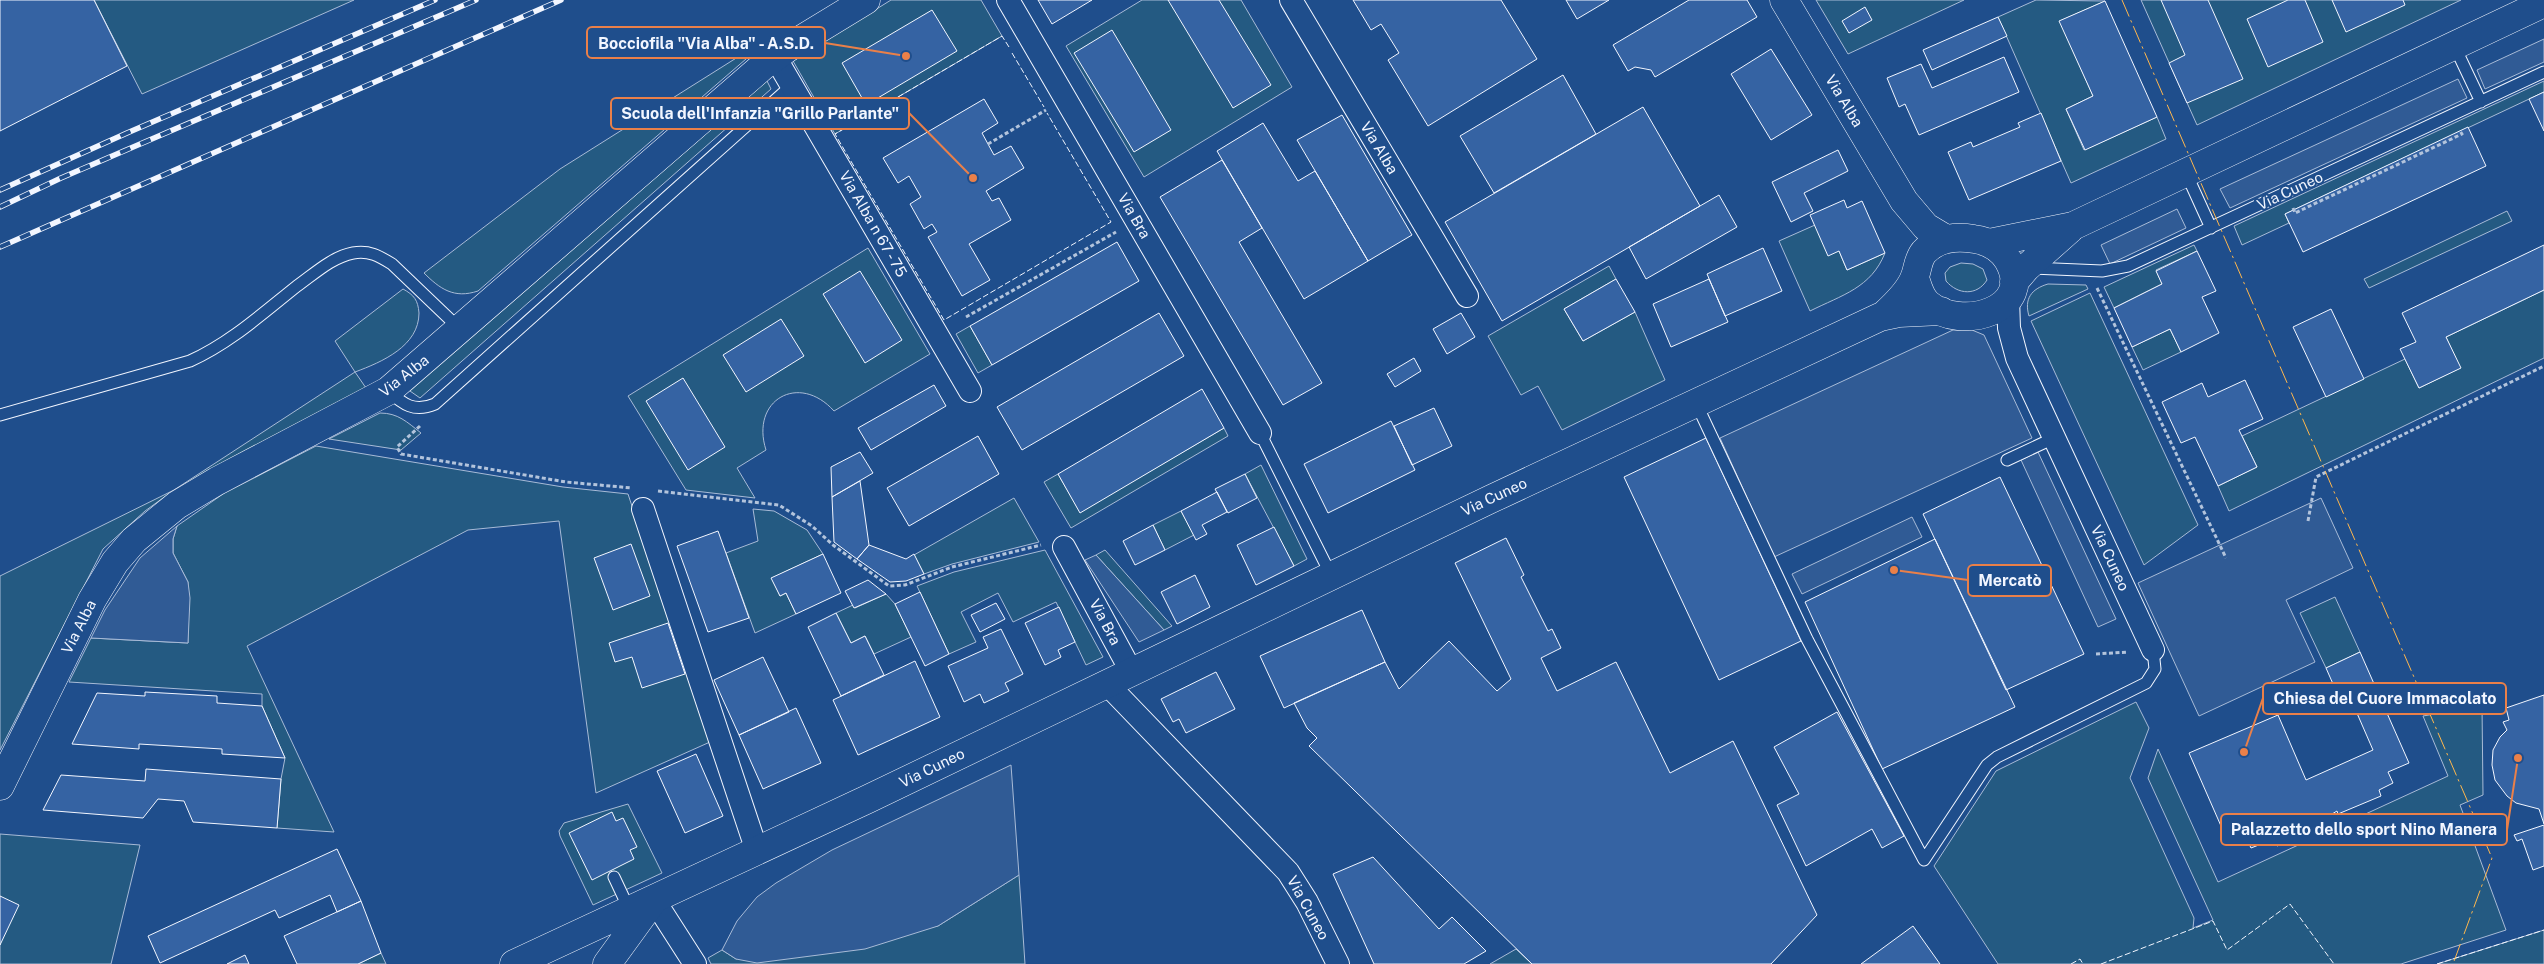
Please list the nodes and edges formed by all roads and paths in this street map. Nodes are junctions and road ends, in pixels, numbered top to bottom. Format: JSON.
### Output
{"nodes":[{"id":1,"x":866,"y":0,"type":"edge"},
{"id":2,"x":1008,"y":0,"type":"edge"},
{"id":3,"x":1291,"y":0,"type":"edge"},
{"id":4,"x":1784,"y":0,"type":"edge"},
{"id":5,"x":2544,"y":3,"type":"edge"},
{"id":6,"x":2519,"y":7,"type":"edge"},
{"id":7,"x":2454,"y":45,"type":"junction"},
{"id":8,"x":775,"y":57,"type":"junction"},
{"id":9,"x":2544,"y":72,"type":"edge"},
{"id":10,"x":792,"y":85,"type":"junction"},
{"id":11,"x":2481,"y":102,"type":"junction"},
{"id":12,"x":1046,"y":110,"type":"dead end"},
{"id":13,"x":2462,"y":134,"type":"dead end"},
{"id":14,"x":988,"y":144,"type":"dead end"},
{"id":15,"x":2186,"y":173,"type":"junction"},
{"id":16,"x":1904,"y":201,"type":"junction"},
{"id":17,"x":2295,"y":213,"type":"dead end"},
{"id":18,"x":1136,"y":220,"type":"junction"},
{"id":19,"x":2073,"y":226,"type":"junction"},
{"id":20,"x":2211,"y":228,"type":"junction"},
{"id":21,"x":1946,"y":239,"type":"junction"},
{"id":22,"x":1989,"y":243,"type":"junction"},
{"id":23,"x":1916,"y":271,"type":"junction"},
{"id":24,"x":2016,"y":283,"type":"junction"},
{"id":25,"x":2097,"y":287,"type":"dead end"},
{"id":26,"x":1467,"y":296,"type":"dead end"},
{"id":27,"x":1941,"y":312,"type":"junction"},
{"id":28,"x":1884,"y":315,"type":"junction"},
{"id":29,"x":1978,"y":316,"type":"junction"},
{"id":30,"x":966,"y":318,"type":"dead end"},
{"id":31,"x":460,"y":329,"type":"junction"},
{"id":32,"x":2018,"y":358,"type":"junction"},
{"id":33,"x":2544,"y":366,"type":"edge"},
{"id":34,"x":388,"y":391,"type":"junction"},
{"id":35,"x":970,"y":391,"type":"dead end"},
{"id":36,"x":1696,"y":403,"type":"junction"},
{"id":37,"x":0,"y":415,"type":"edge"},
{"id":38,"x":422,"y":425,"type":"dead end"},
{"id":39,"x":1260,"y":433,"type":"joint"},
{"id":40,"x":2054,"y":438,"type":"junction"},
{"id":41,"x":2006,"y":460,"type":"dead end"},
{"id":42,"x":636,"y":488,"type":"dead end"},
{"id":43,"x":648,"y":500,"type":"joint"},
{"id":44,"x":2308,"y":521,"type":"dead end"},
{"id":45,"x":1064,"y":547,"type":"joint"},
{"id":46,"x":2226,"y":558,"type":"dead end"},
{"id":47,"x":1331,"y":575,"type":"junction"},
{"id":48,"x":2153,"y":650,"type":"junction"},
{"id":49,"x":2096,"y":654,"type":"dead end"},
{"id":50,"x":1132,"y":671,"type":"junction"},
{"id":51,"x":1106,"y":683,"type":"junction"},
{"id":52,"x":0,"y":786,"type":"edge"},
{"id":53,"x":757,"y":851,"type":"junction"},
{"id":54,"x":614,"y":877,"type":"dead end"},
{"id":55,"x":642,"y":905,"type":"junction"},
{"id":56,"x":514,"y":964,"type":"edge"},
{"id":57,"x":607,"y":964,"type":"edge"},
{"id":58,"x":695,"y":964,"type":"edge"},
{"id":59,"x":1338,"y":964,"type":"edge"}],
"edges":[{"from":1,"to":8,"type":"main road","name":"Via Alba"},
{"from":2,"to":18,"type":"street","name":"Via Bra"},
{"from":3,"to":26,"type":"street","name":"Via Alba"},
{"from":4,"to":16,"type":"main road","name":"Via Alba"},
{"from":5,"to":6,"type":"main road","name":"Via Cuneo"},
{"from":6,"to":7,"type":"main road","name":"Via Cuneo"},
{"from":7,"to":11,"type":"lane"},
{"from":7,"to":15,"type":"main road","name":"Via Cuneo"},
{"from":8,"to":10,"type":"street","name":"Via Alba n 67 - 75"},
{"from":8,"to":31,"type":"main road","name":"Via Alba"},
{"from":9,"to":11,"type":"lane","name":"Via Cuneo"},
{"from":10,"to":34,"type":"lane"},
{"from":10,"to":35,"type":"street","name":"Via Alba n 67 - 75"},
{"from":11,"to":20,"type":"lane","name":"Via Cuneo"},
{"from":12,"to":14,"type":"path"},
{"from":13,"to":17,"type":"path"},
{"from":15,"to":19,"type":"main road","name":"Via Cuneo"},
{"from":15,"to":20,"type":"lane"},
{"from":16,"to":21,"type":"main road","name":"Via Alba"},
{"from":16,"to":23,"type":"main road","name":"Via Alba"},
{"from":18,"to":30,"type":"path"},
{"from":18,"to":39,"type":"street","name":"Via Bra"},
{"from":19,"to":22,"type":"main road","name":"Via Cuneo"},
{"from":19,"to":24,"type":"main road","name":"Via Cuneo"},
{"from":20,"to":24,"type":"lane","name":"Via Cuneo"},
{"from":21,"to":22,"type":"main road","name":"Via Cuneo"},
{"from":21,"to":23,"type":"main road","name":"Via Cuneo"},
{"from":22,"to":24,"type":"main road","name":"Via Cuneo"},
{"from":23,"to":27,"type":"main road","name":"Via Cuneo"},
{"from":23,"to":28,"type":"main road","name":"Via Cuneo"},
{"from":24,"to":29,"type":"main road","name":"Via Cuneo"},
{"from":24,"to":32,"type":"street","name":"Via Cuneo"},
{"from":25,"to":46,"type":"path"},
{"from":27,"to":28,"type":"main road","name":"Via Cuneo"},
{"from":27,"to":29,"type":"main road","name":"Via Cuneo"},
{"from":28,"to":36,"type":"main road","name":"Via Cuneo"},
{"from":29,"to":32,"type":"street","name":"Via Cuneo"},
{"from":31,"to":34,"type":"main road","name":"Via Alba"},
{"from":31,"to":37,"type":"lane"},
{"from":32,"to":40,"type":"street","name":"Via Cuneo"},
{"from":33,"to":44,"type":"path"},
{"from":34,"to":52,"type":"main road","name":"Via Alba"},
{"from":36,"to":47,"type":"main road","name":"Via Cuneo"},
{"from":36,"to":48,"type":"lane"},
{"from":38,"to":42,"type":"path"},
{"from":39,"to":47,"type":"lane"},
{"from":40,"to":41,"type":"lane"},
{"from":40,"to":48,"type":"street","name":"Via Cuneo"},
{"from":43,"to":45,"type":"path"},
{"from":43,"to":53,"type":"street"},
{"from":45,"to":50,"type":"street","name":"Via Bra"},
{"from":47,"to":50,"type":"main road","name":"Via Cuneo"},
{"from":48,"to":49,"type":"path"},
{"from":50,"to":51,"type":"main road","name":"Via Cuneo"},
{"from":51,"to":53,"type":"main road","name":"Via Cuneo"},
{"from":51,"to":59,"type":"street","name":"Via Cuneo"},
{"from":53,"to":55,"type":"main road","name":"Via Cuneo"},
{"from":54,"to":55,"type":"lane"},
{"from":55,"to":56,"type":"main road","name":"Via Cuneo"},
{"from":55,"to":57,"type":"main road"},
{"from":55,"to":58,"type":"street"}]}
